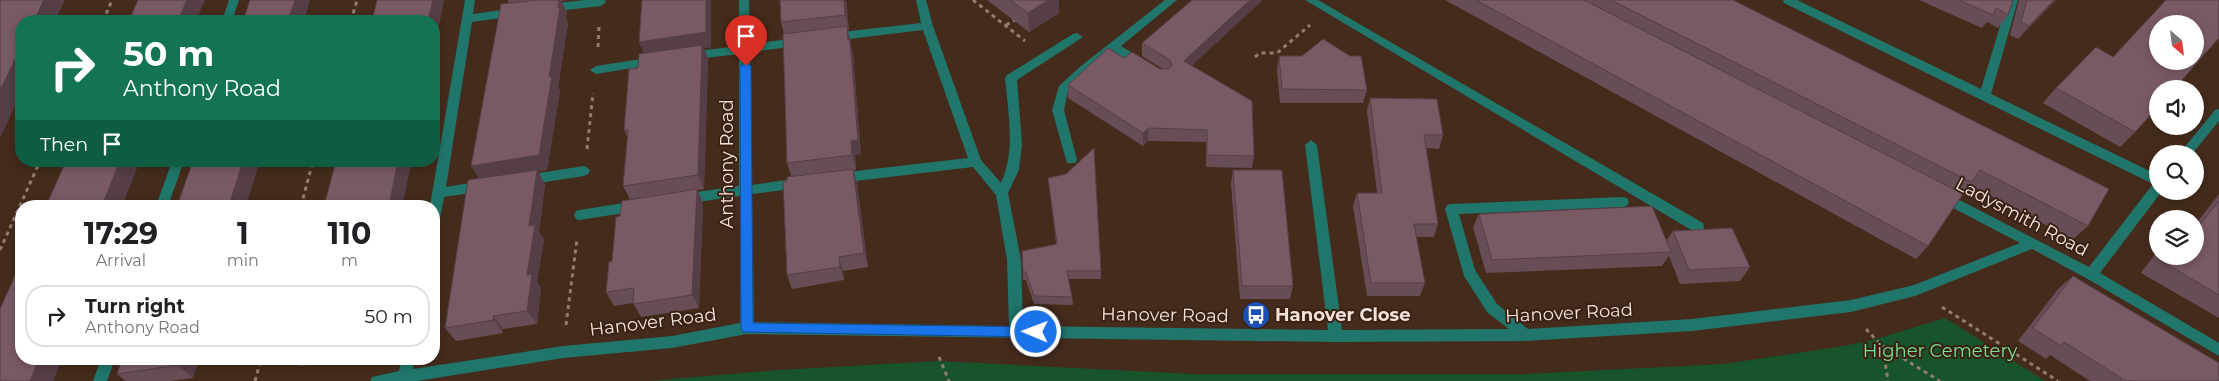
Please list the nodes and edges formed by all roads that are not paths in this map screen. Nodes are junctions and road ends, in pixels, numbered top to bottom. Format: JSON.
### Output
{"nodes":[{"id":1,"x":234,"y":0,"type":"edge"},
{"id":2,"x":470,"y":0,"type":"edge"},
{"id":3,"x":744,"y":0,"type":"edge"},
{"id":4,"x":921,"y":0,"type":"edge"},
{"id":5,"x":1172,"y":0,"type":"edge"},
{"id":6,"x":1310,"y":0,"type":"edge"},
{"id":7,"x":1788,"y":0,"type":"edge"},
{"id":8,"x":2012,"y":0,"type":"edge"},
{"id":9,"x":601,"y":2,"type":"dead end"},
{"id":10,"x":229,"y":15,"type":"edge"},
{"id":11,"x":466,"y":19,"type":"junction"},
{"id":12,"x":927,"y":26,"type":"junction"},
{"id":13,"x":1077,"y":37,"type":"dead end"},
{"id":14,"x":746,"y":48,"type":"junction"},
{"id":15,"x":1114,"y":48,"type":"junction"},
{"id":16,"x":680,"y":58,"type":"edge"},
{"id":17,"x":662,"y":60,"type":"edge"},
{"id":18,"x":596,"y":70,"type":"dead end"},
{"id":19,"x":1156,"y":72,"type":"edge"},
{"id":20,"x":1985,"y":95,"type":"junction"},
{"id":21,"x":2219,"y":112,"type":"edge"},
{"id":22,"x":1311,"y":145,"type":"dead end"},
{"id":23,"x":2192,"y":145,"type":"edge"},
{"id":24,"x":1071,"y":160,"type":"dead end"},
{"id":25,"x":976,"y":162,"type":"junction"},
{"id":26,"x":176,"y":167,"type":"edge"},
{"id":27,"x":584,"y":171,"type":"dead end"},
{"id":28,"x":2149,"y":177,"type":"edge"},
{"id":29,"x":516,"y":181,"type":"edge"},
{"id":30,"x":497,"y":184,"type":"edge"},
{"id":31,"x":746,"y":190,"type":"junction"},
{"id":32,"x":1930,"y":190,"type":"edge"},
{"id":33,"x":439,"y":192,"type":"junction"},
{"id":34,"x":1002,"y":193,"type":"junction"},
{"id":35,"x":2149,"y":199,"type":"edge"},
{"id":36,"x":164,"y":200,"type":"edge"},
{"id":37,"x":438,"y":200,"type":"edge"},
{"id":38,"x":668,"y":202,"type":"edge"},
{"id":39,"x":1623,"y":202,"type":"dead end"},
{"id":40,"x":648,"y":204,"type":"edge"},
{"id":41,"x":580,"y":215,"type":"dead end"},
{"id":42,"x":1698,"y":227,"type":"dead end"},
{"id":43,"x":2034,"y":243,"type":"junction"},
{"id":44,"x":2091,"y":274,"type":"junction"},
{"id":45,"x":747,"y":328,"type":"junction"},
{"id":46,"x":1016,"y":332,"type":"junction"},
{"id":47,"x":1526,"y":335,"type":"junction"},
{"id":48,"x":1336,"y":336,"type":"junction"},
{"id":49,"x":2219,"y":350,"type":"edge"},
{"id":50,"x":106,"y":365,"type":"edge"},
{"id":51,"x":407,"y":365,"type":"edge"},
{"id":52,"x":405,"y":376,"type":"junction"},
{"id":53,"x":100,"y":381,"type":"edge"},
{"id":54,"x":377,"y":381,"type":"edge"}],
"edges":[{"from":1,"to":10,"type":"street"},
{"from":2,"to":11,"type":"street"},
{"from":3,"to":14,"type":"street","name":"Anthony Road"},
{"from":4,"to":12,"type":"street"},
{"from":5,"to":15,"type":"street"},
{"from":6,"to":42,"type":"street"},
{"from":7,"to":20,"type":"street"},
{"from":8,"to":20,"type":"street"},
{"from":9,"to":11,"type":"street"},
{"from":11,"to":33,"type":"street"},
{"from":12,"to":14,"type":"street"},
{"from":12,"to":25,"type":"street"},
{"from":13,"to":34,"type":"street"},
{"from":14,"to":16,"type":"street"},
{"from":14,"to":31,"type":"street","name":"Anthony Road"},
{"from":15,"to":19,"type":"street"},
{"from":15,"to":24,"type":"street"},
{"from":17,"to":18,"type":"street"},
{"from":20,"to":28,"type":"street"},
{"from":21,"to":23,"type":"street"},
{"from":22,"to":48,"type":"street"},
{"from":25,"to":31,"type":"street"},
{"from":25,"to":34,"type":"street"},
{"from":26,"to":36,"type":"street"},
{"from":27,"to":29,"type":"street"},
{"from":30,"to":33,"type":"street"},
{"from":31,"to":38,"type":"street"},
{"from":31,"to":45,"type":"street","name":"Anthony Road"},
{"from":32,"to":43,"type":"street","name":"Ladysmith Road"},
{"from":33,"to":37,"type":"street"},
{"from":34,"to":46,"type":"street"},
{"from":35,"to":44,"type":"street"},
{"from":39,"to":47,"type":"street"},
{"from":40,"to":41,"type":"street"},
{"from":43,"to":44,"type":"street","name":"Ladysmith Road"},
{"from":43,"to":47,"type":"street","name":"Hanover Road"},
{"from":44,"to":49,"type":"street","name":"Ladysmith Road"},
{"from":45,"to":46,"type":"street","name":"Hanover Road"},
{"from":45,"to":52,"type":"street","name":"Hanover Road"},
{"from":46,"to":48,"type":"street","name":"Hanover Road"},
{"from":47,"to":48,"type":"street","name":"Hanover Road"},
{"from":50,"to":53,"type":"street"},
{"from":51,"to":52,"type":"street"},
{"from":52,"to":54,"type":"street","name":"Hanover Road"}]}
